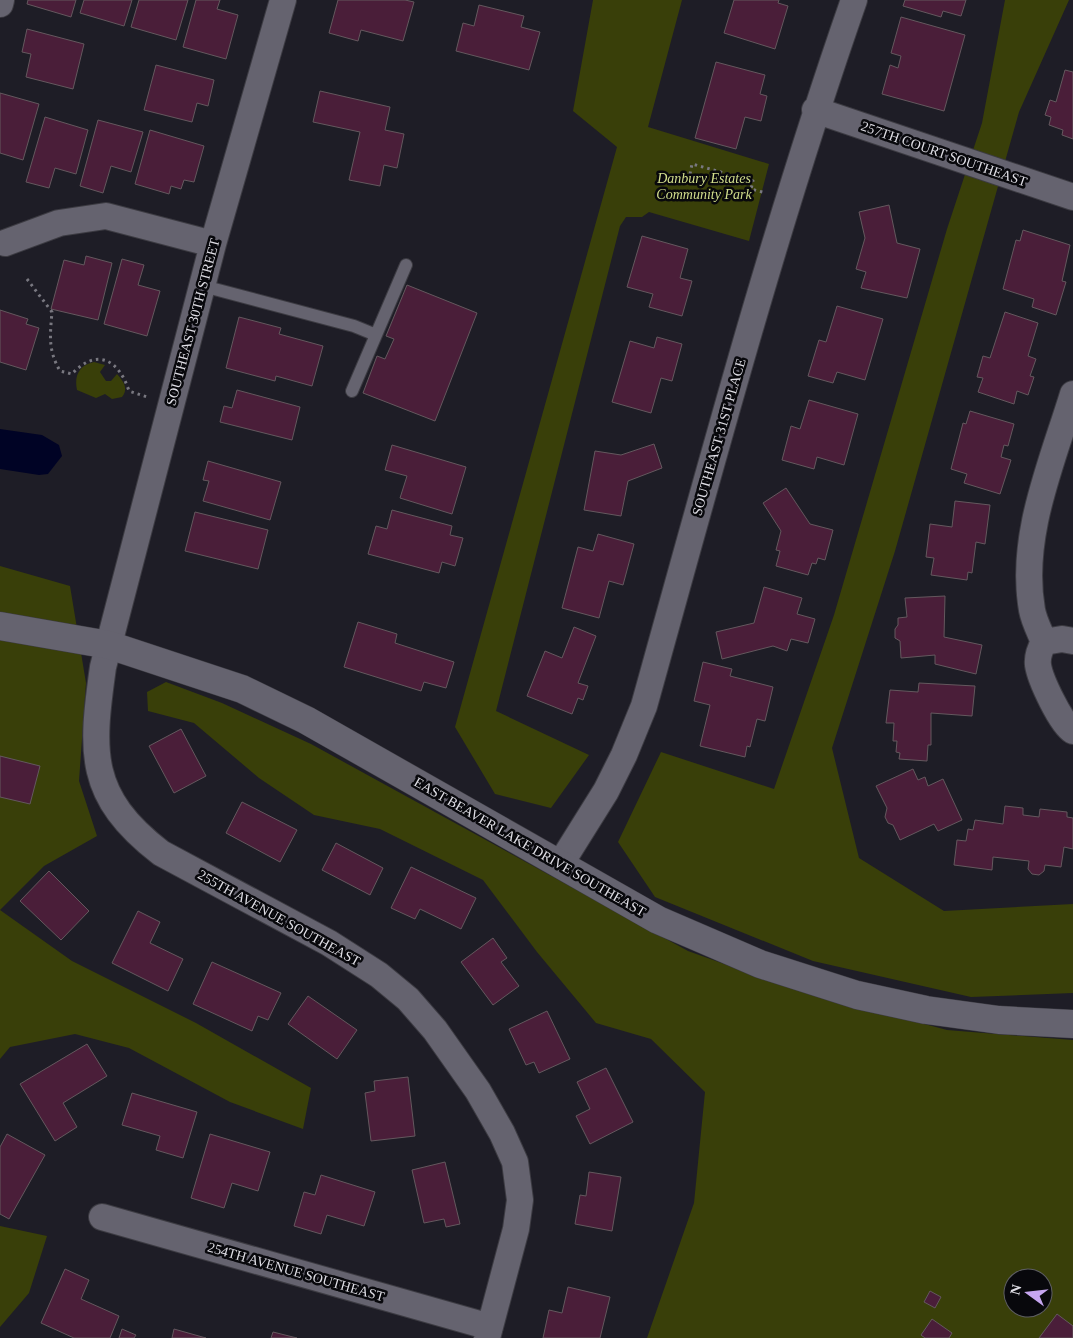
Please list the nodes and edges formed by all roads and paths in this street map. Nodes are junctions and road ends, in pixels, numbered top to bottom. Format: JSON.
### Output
{"nodes":[{"id":1,"x":1,"y":0,"type":"edge"},
{"id":2,"x":283,"y":0,"type":"edge"},
{"id":3,"x":854,"y":0,"type":"edge"},
{"id":4,"x":0,"y":4,"type":"edge"},
{"id":5,"x":815,"y":110,"type":"junction"},
{"id":6,"x":690,"y":174,"type":"dead end"},
{"id":7,"x":1073,"y":197,"type":"edge"},
{"id":8,"x":788,"y":199,"type":"junction"},
{"id":9,"x":213,"y":244,"type":"junction"},
{"id":10,"x":2,"y":246,"type":"edge"},
{"id":11,"x":406,"y":265,"type":"dead end"},
{"id":12,"x":28,"y":279,"type":"dead end"},
{"id":13,"x":202,"y":286,"type":"junction"},
{"id":14,"x":376,"y":335,"type":"junction"},
{"id":15,"x":352,"y":391,"type":"dead end"},
{"id":16,"x":1073,"y":394,"type":"edge"},
{"id":17,"x":152,"y":398,"type":"dead end"},
{"id":18,"x":0,"y":626,"type":"edge"},
{"id":19,"x":1073,"y":641,"type":"edge"},
{"id":20,"x":1044,"y":642,"type":"junction"},
{"id":21,"x":109,"y":646,"type":"junction"},
{"id":22,"x":1073,"y":731,"type":"edge"},
{"id":23,"x":561,"y":863,"type":"junction"},
{"id":24,"x":1073,"y":1024,"type":"edge"},
{"id":25,"x":102,"y":1218,"type":"dead end"},
{"id":26,"x":488,"y":1332,"type":"edge"}],
"edges":[{"from":1,"to":4,"type":"street"},
{"from":2,"to":9,"type":"street","name":"SOUTHEAST 30TH STREET"},
{"from":3,"to":5,"type":"street","name":"SOUTHEAST 31ST PLACE"},
{"from":5,"to":7,"type":"street","name":"257TH COURT SOUTHEAST"},
{"from":5,"to":8,"type":"street","name":"SOUTHEAST 31ST PLACE"},
{"from":6,"to":8,"type":"path"},
{"from":8,"to":23,"type":"street","name":"SOUTHEAST 31ST PLACE"},
{"from":9,"to":10,"type":"street"},
{"from":9,"to":13,"type":"street","name":"SOUTHEAST 30TH STREET"},
{"from":11,"to":14,"type":"lane"},
{"from":12,"to":17,"type":"path"},
{"from":13,"to":14,"type":"lane"},
{"from":13,"to":21,"type":"street","name":"SOUTHEAST 30TH STREET"},
{"from":14,"to":15,"type":"lane"},
{"from":16,"to":20,"type":"street"},
{"from":18,"to":21,"type":"street","name":"EAST BEAVER LAKE DRIVE SOUTHEAST"},
{"from":19,"to":20,"type":"street"},
{"from":20,"to":22,"type":"street"},
{"from":21,"to":23,"type":"street","name":"EAST BEAVER LAKE DRIVE SOUTHEAST"},
{"from":21,"to":26,"type":"street","name":"255TH AVENUE SOUTHEAST"},
{"from":23,"to":24,"type":"street","name":"EAST BEAVER LAKE DRIVE SOUTHEAST"},
{"from":25,"to":26,"type":"street","name":"254TH AVENUE SOUTHEAST"}]}
